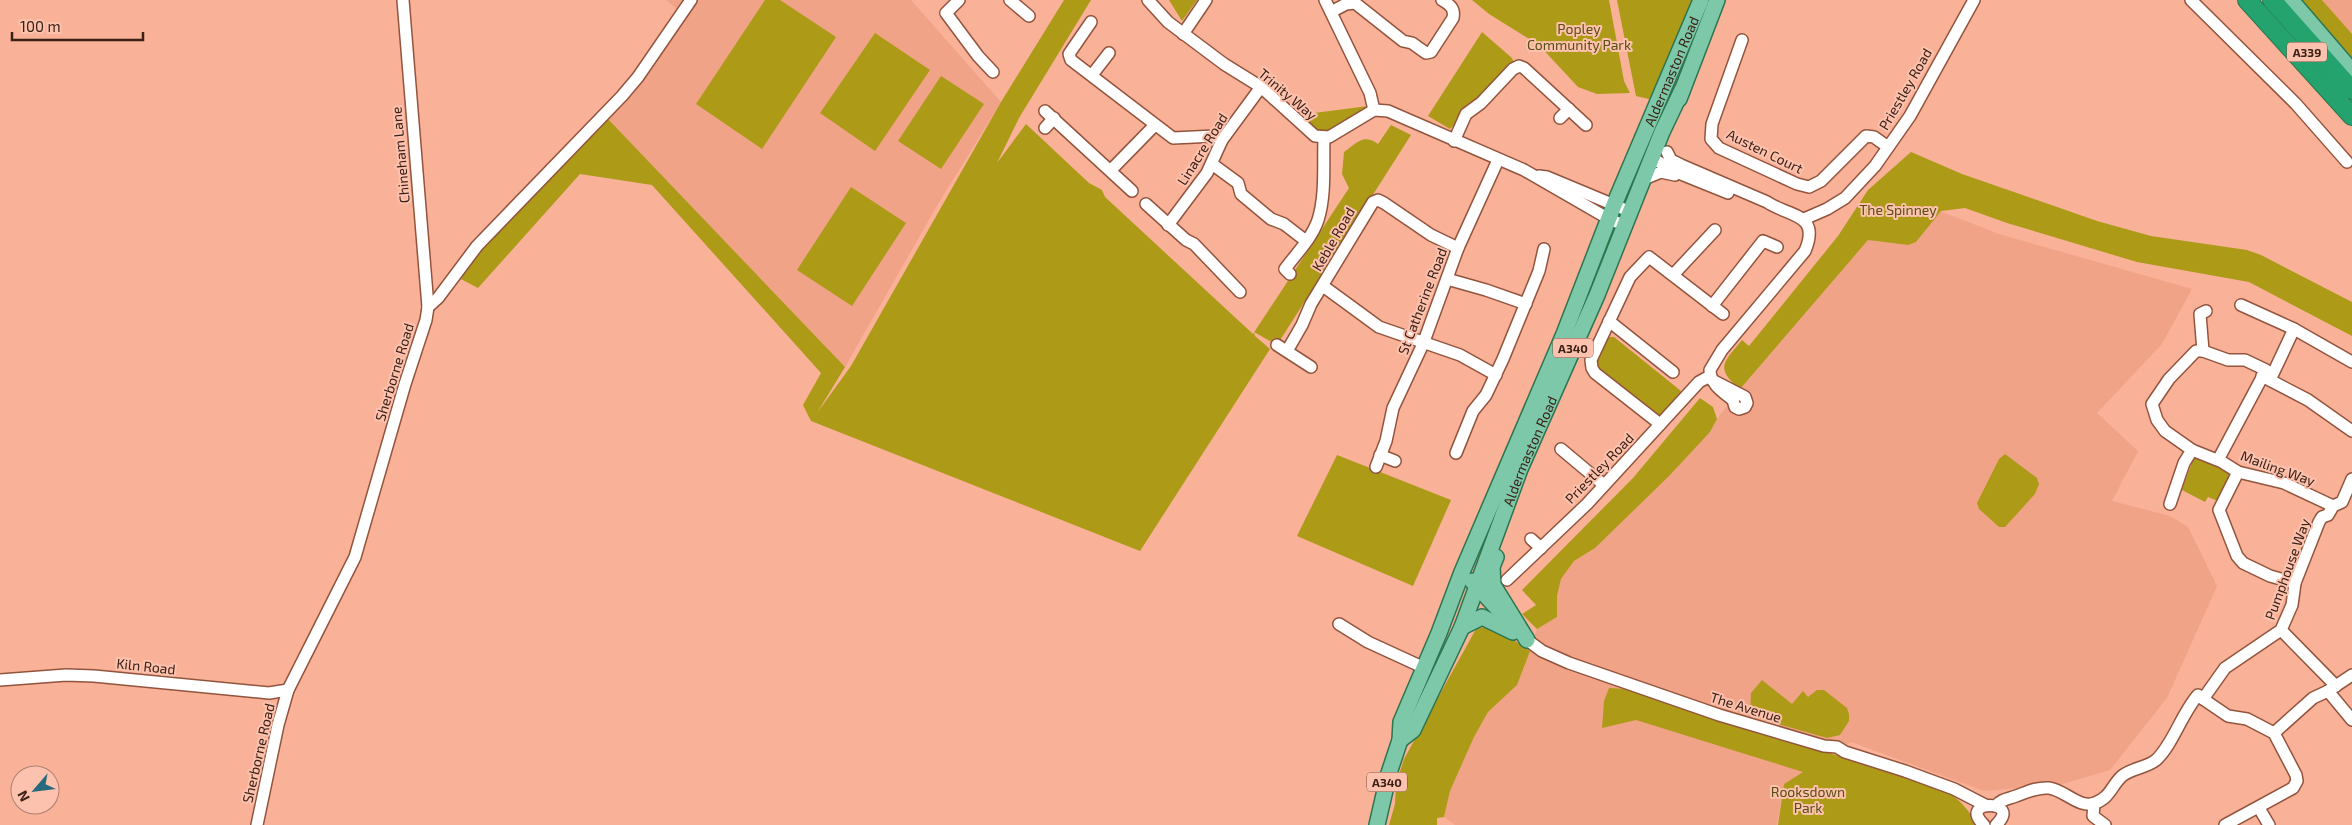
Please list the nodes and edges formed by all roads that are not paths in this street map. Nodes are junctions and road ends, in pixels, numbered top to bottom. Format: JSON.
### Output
{"nodes":[{"id":1,"x":403,"y":0,"type":"edge"},
{"id":2,"x":959,"y":0,"type":"edge"},
{"id":3,"x":1010,"y":0,"type":"edge"},
{"id":4,"x":1148,"y":0,"type":"edge"},
{"id":5,"x":1206,"y":0,"type":"edge"},
{"id":6,"x":1325,"y":0,"type":"edge"},
{"id":7,"x":1442,"y":0,"type":"edge"},
{"id":8,"x":1701,"y":0,"type":"edge"},
{"id":9,"x":1717,"y":0,"type":"edge"},
{"id":10,"x":1974,"y":0,"type":"edge"},
{"id":11,"x":2191,"y":0,"type":"edge"},
{"id":12,"x":2247,"y":0,"type":"edge"},
{"id":13,"x":2259,"y":0,"type":"edge"},
{"id":14,"x":2272,"y":0,"type":"edge"},
{"id":15,"x":2291,"y":0,"type":"edge"},
{"id":16,"x":689,"y":1,"type":"edge"},
{"id":17,"x":1332,"y":12,"type":"junction"},
{"id":18,"x":1030,"y":16,"type":"dead end"},
{"id":19,"x":1091,"y":22,"type":"dead end"},
{"id":20,"x":1183,"y":34,"type":"junction"},
{"id":21,"x":1742,"y":40,"type":"dead end"},
{"id":22,"x":1109,"y":53,"type":"dead end"},
{"id":23,"x":2352,"y":70,"type":"edge"},
{"id":24,"x":993,"y":72,"type":"dead end"},
{"id":25,"x":1092,"y":75,"type":"junction"},
{"id":26,"x":1261,"y":87,"type":"junction"},
{"id":27,"x":2352,"y":90,"type":"edge"},
{"id":28,"x":2352,"y":107,"type":"edge"},
{"id":29,"x":1569,"y":109,"type":"junction"},
{"id":30,"x":1374,"y":110,"type":"junction"},
{"id":31,"x":2352,"y":116,"type":"edge"},
{"id":32,"x":1560,"y":118,"type":"dead end"},
{"id":33,"x":1155,"y":125,"type":"junction"},
{"id":34,"x":1586,"y":125,"type":"dead end"},
{"id":35,"x":1045,"y":128,"type":"dead end"},
{"id":36,"x":1324,"y":138,"type":"junction"},
{"id":37,"x":1222,"y":140,"type":"junction"},
{"id":38,"x":1454,"y":141,"type":"junction"},
{"id":39,"x":1642,"y":141,"type":"junction"},
{"id":40,"x":1888,"y":147,"type":"junction"},
{"id":41,"x":1659,"y":155,"type":"junction"},
{"id":42,"x":1498,"y":160,"type":"junction"},
{"id":43,"x":2346,"y":162,"type":"dead end"},
{"id":44,"x":1212,"y":164,"type":"junction"},
{"id":45,"x":1111,"y":170,"type":"junction"},
{"id":46,"x":1644,"y":179,"type":"junction"},
{"id":47,"x":1712,"y":187,"type":"junction"},
{"id":48,"x":1132,"y":191,"type":"dead end"},
{"id":49,"x":1146,"y":204,"type":"dead end"},
{"id":50,"x":1778,"y":209,"type":"junction"},
{"id":51,"x":1612,"y":212,"type":"junction"},
{"id":52,"x":1628,"y":219,"type":"junction"},
{"id":53,"x":1804,"y":219,"type":"junction"},
{"id":54,"x":1168,"y":225,"type":"junction"},
{"id":55,"x":1715,"y":230,"type":"dead end"},
{"id":56,"x":1306,"y":241,"type":"junction"},
{"id":57,"x":1777,"y":246,"type":"dead end"},
{"id":58,"x":1458,"y":248,"type":"junction"},
{"id":59,"x":1544,"y":249,"type":"dead end"},
{"id":60,"x":1290,"y":274,"type":"dead end"},
{"id":61,"x":1673,"y":275,"type":"junction"},
{"id":62,"x":1447,"y":279,"type":"junction"},
{"id":63,"x":1323,"y":286,"type":"junction"},
{"id":64,"x":1234,"y":291,"type":"dead end"},
{"id":65,"x":1526,"y":304,"type":"junction"},
{"id":66,"x":2241,"y":305,"type":"dead end"},
{"id":67,"x":1712,"y":306,"type":"junction"},
{"id":68,"x":428,"y":307,"type":"junction"},
{"id":69,"x":2206,"y":310,"type":"dead end"},
{"id":70,"x":1722,"y":314,"type":"dead end"},
{"id":71,"x":1609,"y":321,"type":"junction"},
{"id":72,"x":2294,"y":329,"type":"junction"},
{"id":73,"x":1423,"y":344,"type":"junction"},
{"id":74,"x":2202,"y":351,"type":"junction"},
{"id":75,"x":2352,"y":362,"type":"edge"},
{"id":76,"x":1311,"y":367,"type":"dead end"},
{"id":77,"x":1673,"y":372,"type":"dead end"},
{"id":78,"x":1496,"y":375,"type":"junction"},
{"id":79,"x":2266,"y":376,"type":"junction"},
{"id":80,"x":1711,"y":378,"type":"junction"},
{"id":81,"x":1736,"y":398,"type":"dead end"},
{"id":82,"x":1660,"y":424,"type":"junction"},
{"id":83,"x":2352,"y":431,"type":"edge"},
{"id":84,"x":1561,"y":449,"type":"dead end"},
{"id":85,"x":2192,"y":450,"type":"junction"},
{"id":86,"x":1456,"y":453,"type":"dead end"},
{"id":87,"x":1380,"y":455,"type":"junction"},
{"id":88,"x":1395,"y":460,"type":"dead end"},
{"id":89,"x":2218,"y":460,"type":"junction"},
{"id":90,"x":1376,"y":467,"type":"dead end"},
{"id":91,"x":1520,"y":469,"type":"junction"},
{"id":92,"x":2238,"y":472,"type":"junction"},
{"id":93,"x":2352,"y":479,"type":"edge"},
{"id":94,"x":1604,"y":486,"type":"junction"},
{"id":95,"x":2170,"y":504,"type":"dead end"},
{"id":96,"x":2333,"y":506,"type":"junction"},
{"id":97,"x":1531,"y":540,"type":"dead end"},
{"id":98,"x":1541,"y":548,"type":"junction"},
{"id":99,"x":1462,"y":572,"type":"junction"},
{"id":100,"x":1500,"y":582,"type":"junction"},
{"id":101,"x":2295,"y":583,"type":"junction"},
{"id":102,"x":1478,"y":586,"type":"junction"},
{"id":103,"x":1339,"y":624,"type":"dead end"},
{"id":104,"x":1462,"y":627,"type":"junction"},
{"id":105,"x":2281,"y":630,"type":"junction"},
{"id":106,"x":1440,"y":633,"type":"junction"},
{"id":107,"x":1527,"y":640,"type":"junction"},
{"id":108,"x":1421,"y":666,"type":"junction"},
{"id":109,"x":2352,"y":675,"type":"edge"},
{"id":110,"x":1441,"y":676,"type":"junction"},
{"id":111,"x":0,"y":680,"type":"edge"},
{"id":112,"x":2332,"y":688,"type":"junction"},
{"id":113,"x":288,"y":690,"type":"junction"},
{"id":114,"x":2203,"y":699,"type":"junction"},
{"id":115,"x":2352,"y":720,"type":"edge"},
{"id":116,"x":2274,"y":732,"type":"junction"},
{"id":117,"x":1400,"y":740,"type":"junction"},
{"id":118,"x":2094,"y":804,"type":"junction"},
{"id":119,"x":2259,"y":808,"type":"junction"},
{"id":120,"x":1994,"y":815,"type":"edge"},
{"id":121,"x":257,"y":825,"type":"edge"},
{"id":122,"x":1377,"y":825,"type":"edge"},
{"id":123,"x":1984,"y":825,"type":"edge"},
{"id":124,"x":2105,"y":825,"type":"edge"},
{"id":125,"x":2225,"y":825,"type":"edge"},
{"id":126,"x":2269,"y":825,"type":"edge"}],
"edges":[{"from":1,"to":68,"type":"street","name":"Chineham Lane"},
{"from":2,"to":24,"type":"street"},
{"from":3,"to":18,"type":"street"},
{"from":4,"to":20,"type":"street","name":"Trinity Way"},
{"from":5,"to":20,"type":"street"},
{"from":6,"to":17,"type":"street"},
{"from":7,"to":17,"type":"street"},
{"from":8,"to":39,"type":"main road","name":"Aldermaston Road","number":"A340"},
{"from":9,"to":41,"type":"main road","name":"Aldermaston Road","number":"A340"},
{"from":10,"to":40,"type":"street","name":"Priestley Road"},
{"from":11,"to":43,"type":"street"},
{"from":12,"to":31,"type":"highway"},
{"from":13,"to":28,"type":"highway","number":"A339"},
{"from":14,"to":27,"type":"highway","number":"A339"},
{"from":15,"to":23,"type":"main road"},
{"from":16,"to":68,"type":"street","name":"Sherborne Road"},
{"from":17,"to":30,"type":"street"},
{"from":19,"to":25,"type":"street"},
{"from":20,"to":26,"type":"street","name":"Trinity Way"},
{"from":21,"to":40,"type":"street","name":"Austen Court"},
{"from":22,"to":25,"type":"street"},
{"from":25,"to":33,"type":"street"},
{"from":26,"to":36,"type":"street","name":"Trinity Way"},
{"from":26,"to":37,"type":"street","name":"Linacre Road"},
{"from":29,"to":32,"type":"street"},
{"from":29,"to":34,"type":"street"},
{"from":29,"to":38,"type":"street"},
{"from":30,"to":36,"type":"street","name":"Trinity Way"},
{"from":30,"to":38,"type":"street"},
{"from":33,"to":37,"type":"street"},
{"from":33,"to":45,"type":"street"},
{"from":35,"to":45,"type":"street"},
{"from":36,"to":56,"type":"street"},
{"from":37,"to":44,"type":"street","name":"Linacre Road"},
{"from":38,"to":42,"type":"street"},
{"from":39,"to":41,"type":"main road","name":"Aldermaston Road"},
{"from":39,"to":51,"type":"main road","name":"Aldermaston Road","number":"A340"},
{"from":40,"to":53,"type":"street","name":"Priestley Road"},
{"from":41,"to":46,"type":"main road","name":"Aldermaston Road","number":"A340"},
{"from":41,"to":47,"type":"street"},
{"from":41,"to":50,"type":"street"},
{"from":41,"to":51,"type":"main road","name":"Aldermaston Road","number":"A340"},
{"from":42,"to":51,"type":"street"},
{"from":42,"to":58,"type":"street","name":"St Catherine Road"},
{"from":44,"to":54,"type":"street","name":"Linacre Road"},
{"from":44,"to":56,"type":"street"},
{"from":45,"to":48,"type":"street"},
{"from":46,"to":47,"type":"street"},
{"from":46,"to":52,"type":"main road","name":"Aldermaston Road","number":"A340"},
{"from":47,"to":50,"type":"street"},
{"from":49,"to":54,"type":"street"},
{"from":50,"to":53,"type":"street"},
{"from":51,"to":52,"type":"street"},
{"from":51,"to":99,"type":"main road","name":"Aldermaston Road","number":"A340"},
{"from":52,"to":91,"type":"main road","name":"Aldermaston Road","number":"A340"},
{"from":53,"to":80,"type":"street","name":"Priestley Road"},
{"from":54,"to":64,"type":"street"},
{"from":55,"to":61,"type":"street"},
{"from":56,"to":60,"type":"street"},
{"from":57,"to":67,"type":"street"},
{"from":58,"to":62,"type":"street","name":"St Catherine Road"},
{"from":58,"to":63,"type":"street","name":"Keble Road"},
{"from":59,"to":65,"type":"street"},
{"from":61,"to":67,"type":"street"},
{"from":61,"to":71,"type":"street"},
{"from":62,"to":65,"type":"street"},
{"from":62,"to":73,"type":"street","name":"St Catherine Road"},
{"from":63,"to":73,"type":"street"},
{"from":63,"to":76,"type":"street","name":"Keble Road"},
{"from":65,"to":78,"type":"street"},
{"from":66,"to":72,"type":"street"},
{"from":67,"to":70,"type":"street"},
{"from":68,"to":113,"type":"street","name":"Sherborne Road"},
{"from":69,"to":74,"type":"street"},
{"from":71,"to":77,"type":"street"},
{"from":71,"to":82,"type":"street"},
{"from":72,"to":75,"type":"street"},
{"from":72,"to":79,"type":"street","name":"Mailing Way"},
{"from":73,"to":78,"type":"street"},
{"from":73,"to":87,"type":"street","name":"St Catherine Road"},
{"from":74,"to":79,"type":"street"},
{"from":74,"to":85,"type":"street"},
{"from":78,"to":86,"type":"street"},
{"from":79,"to":83,"type":"street"},
{"from":79,"to":89,"type":"street","name":"Mailing Way"},
{"from":80,"to":81,"type":"street"},
{"from":80,"to":82,"type":"street","name":"Priestley Road"},
{"from":82,"to":94,"type":"street","name":"Priestley Road"},
{"from":84,"to":94,"type":"street"},
{"from":85,"to":89,"type":"street"},
{"from":85,"to":95,"type":"street"},
{"from":87,"to":88,"type":"street"},
{"from":87,"to":90,"type":"street","name":"St Catherine Road"},
{"from":89,"to":92,"type":"street","name":"Mailing Way"},
{"from":91,"to":100,"type":"main road","number":"A340"},
{"from":91,"to":102,"type":"main road","name":"Aldermaston Road","number":"A340"},
{"from":92,"to":96,"type":"street","name":"Mailing Way"},
{"from":92,"to":101,"type":"street"},
{"from":93,"to":96,"type":"street","name":"Pumphouse Way"},
{"from":94,"to":98,"type":"street","name":"Priestley Road"},
{"from":96,"to":101,"type":"street","name":"Pumphouse Way"},
{"from":97,"to":98,"type":"street"},
{"from":98,"to":100,"type":"street","name":"Priestley Road"},
{"from":99,"to":102,"type":"main road"},
{"from":99,"to":106,"type":"main road","name":"Aldermaston Road","number":"A340"},
{"from":100,"to":102,"type":"main road"},
{"from":100,"to":107,"type":"main road"},
{"from":101,"to":105,"type":"street","name":"Pumphouse Way"},
{"from":102,"to":104,"type":"main road","name":"Aldermaston Road","number":"A340"},
{"from":102,"to":106,"type":"main road","number":"A340"},
{"from":102,"to":107,"type":"main road"},
{"from":103,"to":108,"type":"street"},
{"from":104,"to":107,"type":"main road"},
{"from":104,"to":110,"type":"main road","name":"Aldermaston Road","number":"A340"},
{"from":105,"to":112,"type":"street"},
{"from":105,"to":114,"type":"street","name":"Pumphouse Way"},
{"from":106,"to":108,"type":"main road","name":"Aldermaston Road","number":"A340"},
{"from":107,"to":120,"type":"street","name":"The Avenue"},
{"from":108,"to":110,"type":"main road"},
{"from":108,"to":117,"type":"main road","name":"Aldermaston Road","number":"A340"},
{"from":109,"to":112,"type":"street"},
{"from":110,"to":117,"type":"main road","name":"Aldermaston Road","number":"A340"},
{"from":111,"to":113,"type":"street","name":"Kiln Road"},
{"from":112,"to":115,"type":"street"},
{"from":112,"to":116,"type":"street"},
{"from":113,"to":121,"type":"street","name":"Sherborne Road"},
{"from":114,"to":116,"type":"street"},
{"from":114,"to":118,"type":"street","name":"Pumphouse Way"},
{"from":116,"to":119,"type":"street"},
{"from":117,"to":122,"type":"main road","name":"Aldermaston Road","number":"A340"},
{"from":118,"to":120,"type":"street"},
{"from":118,"to":124,"type":"street"},
{"from":119,"to":125,"type":"street"},
{"from":119,"to":126,"type":"street"},
{"from":120,"to":123,"type":"street","name":"The Avenue"}]}
